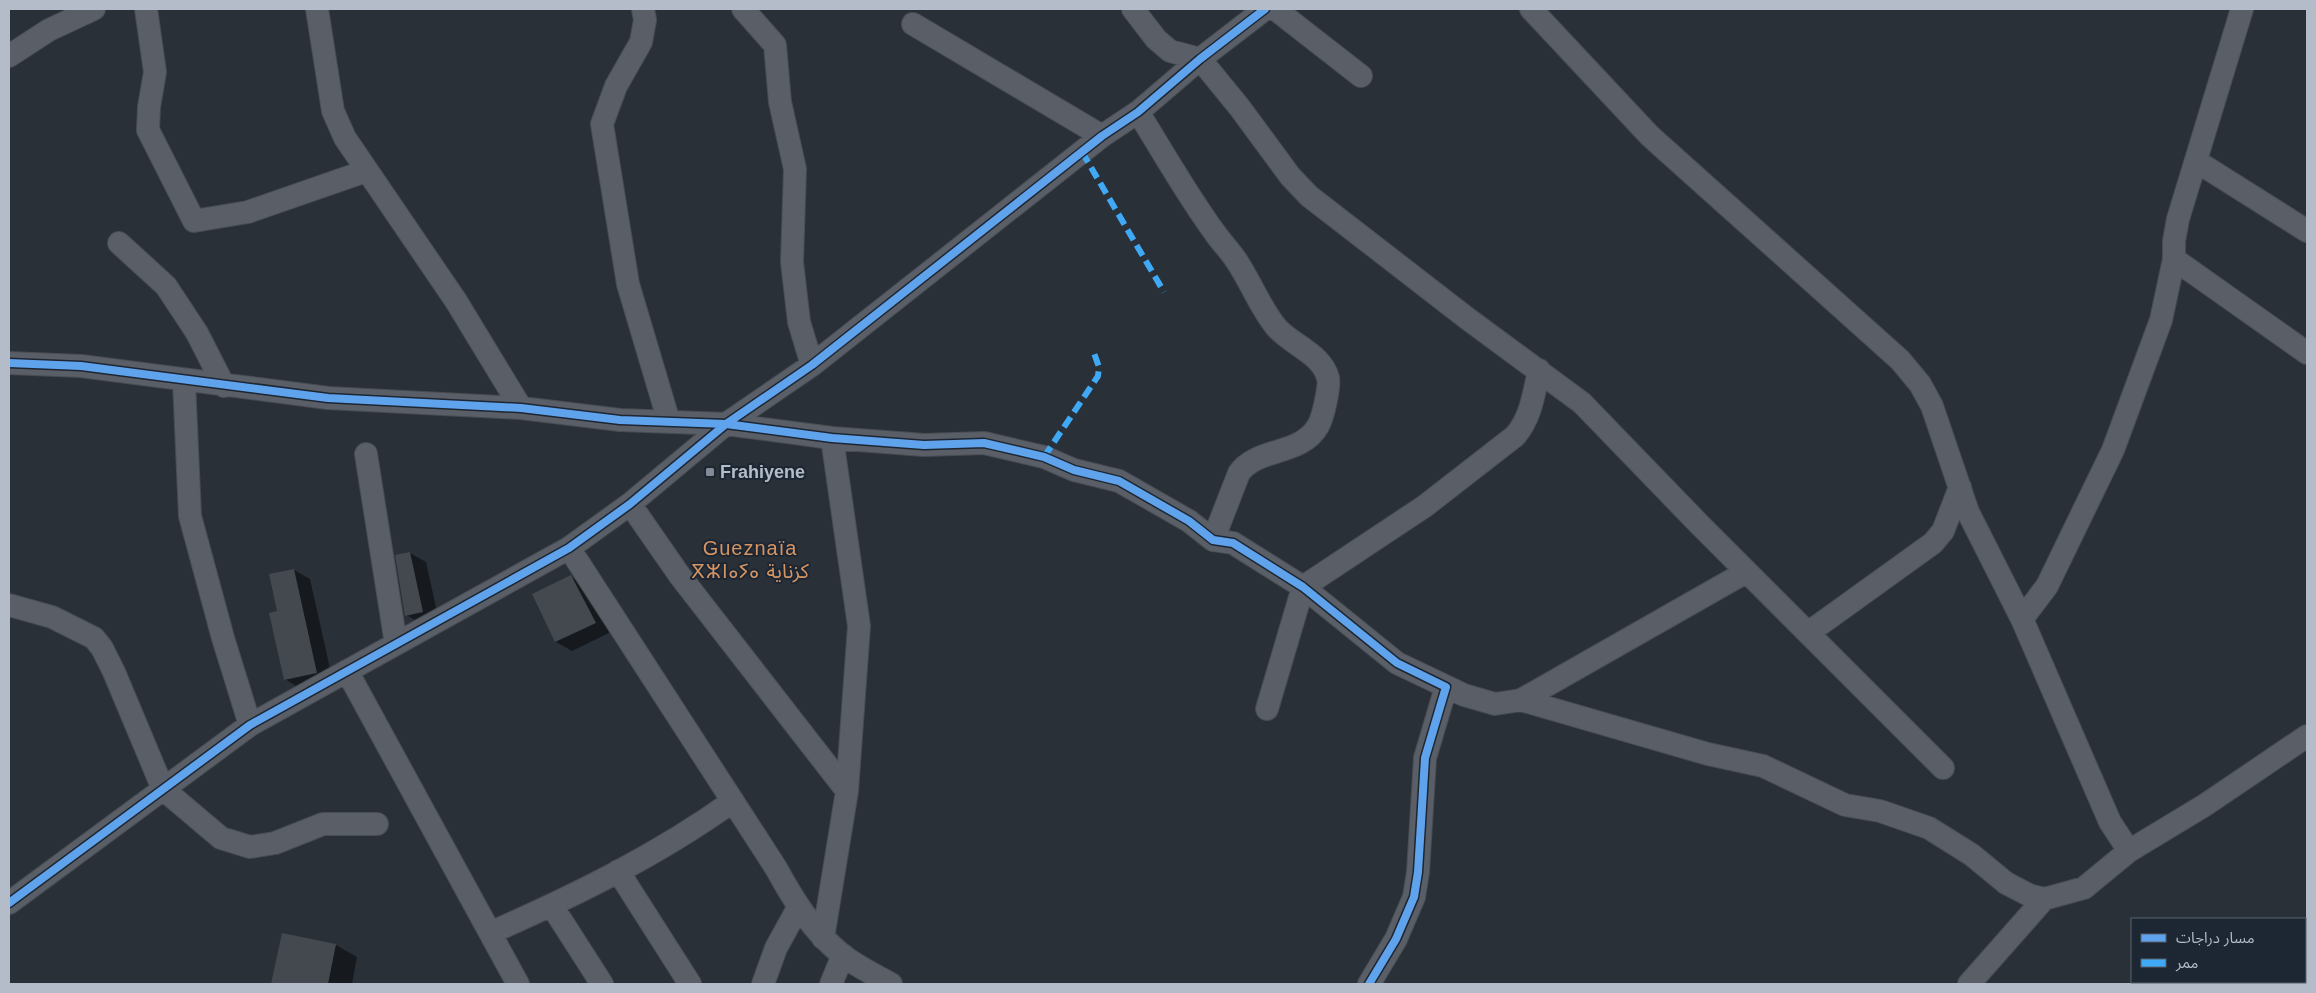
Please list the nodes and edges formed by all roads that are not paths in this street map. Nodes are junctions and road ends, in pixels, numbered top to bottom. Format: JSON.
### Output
{"nodes":[{"id":1,"x":94,"y":9,"type":"edge"},
{"id":2,"x":146,"y":9,"type":"edge"},
{"id":3,"x":317,"y":9,"type":"edge"},
{"id":4,"x":643,"y":9,"type":"edge"},
{"id":5,"x":743,"y":9,"type":"edge"},
{"id":6,"x":1133,"y":9,"type":"edge"},
{"id":7,"x":1265,"y":9,"type":"edge"},
{"id":8,"x":1275,"y":9,"type":"edge"},
{"id":9,"x":1531,"y":9,"type":"edge"},
{"id":10,"x":2242,"y":9,"type":"edge"},
{"id":11,"x":912,"y":24,"type":"dead end"},
{"id":12,"x":9,"y":56,"type":"edge"},
{"id":13,"x":1200,"y":58,"type":"junction"},
{"id":14,"x":1362,"y":76,"type":"dead end"},
{"id":15,"x":1138,"y":112,"type":"junction"},
{"id":16,"x":1102,"y":136,"type":"junction"},
{"id":17,"x":2196,"y":161,"type":"junction"},
{"id":18,"x":366,"y":171,"type":"junction"},
{"id":19,"x":2307,"y":231,"type":"edge"},
{"id":20,"x":119,"y":243,"type":"dead end"},
{"id":21,"x":2174,"y":259,"type":"junction"},
{"id":22,"x":2307,"y":352,"type":"edge"},
{"id":23,"x":9,"y":363,"type":"edge"},
{"id":24,"x":812,"y":365,"type":"junction"},
{"id":25,"x":1539,"y":370,"type":"junction"},
{"id":26,"x":184,"y":381,"type":"junction"},
{"id":27,"x":224,"y":386,"type":"junction"},
{"id":28,"x":521,"y":408,"type":"junction"},
{"id":29,"x":669,"y":422,"type":"junction"},
{"id":30,"x":726,"y":424,"type":"junction"},
{"id":31,"x":832,"y":438,"type":"junction"},
{"id":32,"x":366,"y":454,"type":"dead end"},
{"id":33,"x":1960,"y":487,"type":"junction"},
{"id":34,"x":630,"y":504,"type":"junction"},
{"id":35,"x":1213,"y":540,"type":"junction"},
{"id":36,"x":569,"y":548,"type":"junction"},
{"id":37,"x":1746,"y":572,"type":"junction"},
{"id":38,"x":1304,"y":587,"type":"junction"},
{"id":39,"x":9,"y":606,"type":"edge"},
{"id":40,"x":2022,"y":619,"type":"junction"},
{"id":41,"x":1808,"y":633,"type":"junction"},
{"id":42,"x":396,"y":644,"type":"junction"},
{"id":43,"x":347,"y":672,"type":"junction"},
{"id":44,"x":1446,"y":687,"type":"junction"},
{"id":45,"x":1521,"y":700,"type":"junction"},
{"id":46,"x":1267,"y":709,"type":"dead end"},
{"id":47,"x":250,"y":725,"type":"junction"},
{"id":48,"x":2307,"y":736,"type":"edge"},
{"id":49,"x":1943,"y":768,"type":"dead end"},
{"id":50,"x":163,"y":789,"type":"junction"},
{"id":51,"x":847,"y":791,"type":"junction"},
{"id":52,"x":733,"y":801,"type":"junction"},
{"id":53,"x":377,"y":824,"type":"dead end"},
{"id":54,"x":2129,"y":851,"type":"junction"},
{"id":55,"x":618,"y":871,"type":"junction"},
{"id":56,"x":2044,"y":898,"type":"junction"},
{"id":57,"x":9,"y":903,"type":"edge"},
{"id":58,"x":552,"y":906,"type":"junction"},
{"id":59,"x":798,"y":908,"type":"junction"},
{"id":60,"x":490,"y":933,"type":"junction"},
{"id":61,"x":823,"y":938,"type":"junction"},
{"id":62,"x":843,"y":956,"type":"junction"},
{"id":63,"x":518,"y":984,"type":"edge"},
{"id":64,"x":602,"y":984,"type":"edge"},
{"id":65,"x":690,"y":984,"type":"edge"},
{"id":66,"x":763,"y":984,"type":"edge"},
{"id":67,"x":830,"y":984,"type":"edge"},
{"id":68,"x":891,"y":984,"type":"edge"},
{"id":69,"x":1369,"y":984,"type":"edge"},
{"id":70,"x":1969,"y":984,"type":"edge"}],
"edges":[{"from":1,"to":12,"type":"street"},
{"from":2,"to":18,"type":"street"},
{"from":3,"to":18,"type":"street"},
{"from":4,"to":29,"type":"street"},
{"from":5,"to":24,"type":"street"},
{"from":6,"to":13,"type":"street"},
{"from":7,"to":13,"type":"street"},
{"from":8,"to":14,"type":"street"},
{"from":9,"to":33,"type":"street"},
{"from":10,"to":17,"type":"street"},
{"from":11,"to":16,"type":"street"},
{"from":13,"to":15,"type":"street"},
{"from":13,"to":25,"type":"street"},
{"from":15,"to":16,"type":"street"},
{"from":15,"to":35,"type":"street"},
{"from":16,"to":24,"type":"street"},
{"from":17,"to":19,"type":"street"},
{"from":17,"to":21,"type":"street"},
{"from":18,"to":28,"type":"street"},
{"from":20,"to":27,"type":"street"},
{"from":21,"to":22,"type":"street"},
{"from":21,"to":40,"type":"street"},
{"from":23,"to":26,"type":"street"},
{"from":24,"to":30,"type":"street"},
{"from":25,"to":37,"type":"street"},
{"from":25,"to":38,"type":"street"},
{"from":26,"to":27,"type":"street"},
{"from":26,"to":47,"type":"street"},
{"from":27,"to":28,"type":"street"},
{"from":28,"to":29,"type":"street"},
{"from":29,"to":30,"type":"street"},
{"from":30,"to":31,"type":"street"},
{"from":30,"to":34,"type":"street"},
{"from":31,"to":35,"type":"street"},
{"from":31,"to":51,"type":"street"},
{"from":32,"to":42,"type":"street"},
{"from":33,"to":40,"type":"street"},
{"from":33,"to":41,"type":"street"},
{"from":34,"to":36,"type":"street"},
{"from":34,"to":51,"type":"street"},
{"from":35,"to":38,"type":"street"},
{"from":36,"to":42,"type":"street"},
{"from":36,"to":52,"type":"street"},
{"from":37,"to":41,"type":"street"},
{"from":37,"to":45,"type":"street"},
{"from":38,"to":44,"type":"street"},
{"from":38,"to":46,"type":"street"},
{"from":39,"to":50,"type":"street"},
{"from":40,"to":54,"type":"street"},
{"from":41,"to":49,"type":"street"},
{"from":42,"to":43,"type":"street"},
{"from":43,"to":47,"type":"street"},
{"from":43,"to":60,"type":"street"},
{"from":44,"to":45,"type":"street"},
{"from":44,"to":69,"type":"street"},
{"from":45,"to":56,"type":"street"},
{"from":47,"to":50,"type":"street"},
{"from":48,"to":54,"type":"street"},
{"from":50,"to":53,"type":"street"},
{"from":50,"to":57,"type":"street"},
{"from":51,"to":61,"type":"street"},
{"from":52,"to":55,"type":"street"},
{"from":52,"to":59,"type":"street"},
{"from":54,"to":56,"type":"street"},
{"from":55,"to":58,"type":"street"},
{"from":55,"to":65,"type":"street"},
{"from":56,"to":70,"type":"street"},
{"from":58,"to":60,"type":"street"},
{"from":58,"to":64,"type":"street"},
{"from":59,"to":61,"type":"street"},
{"from":59,"to":66,"type":"street"},
{"from":60,"to":63,"type":"street"},
{"from":61,"to":62,"type":"street"},
{"from":62,"to":67,"type":"street"},
{"from":62,"to":68,"type":"street"}]}
